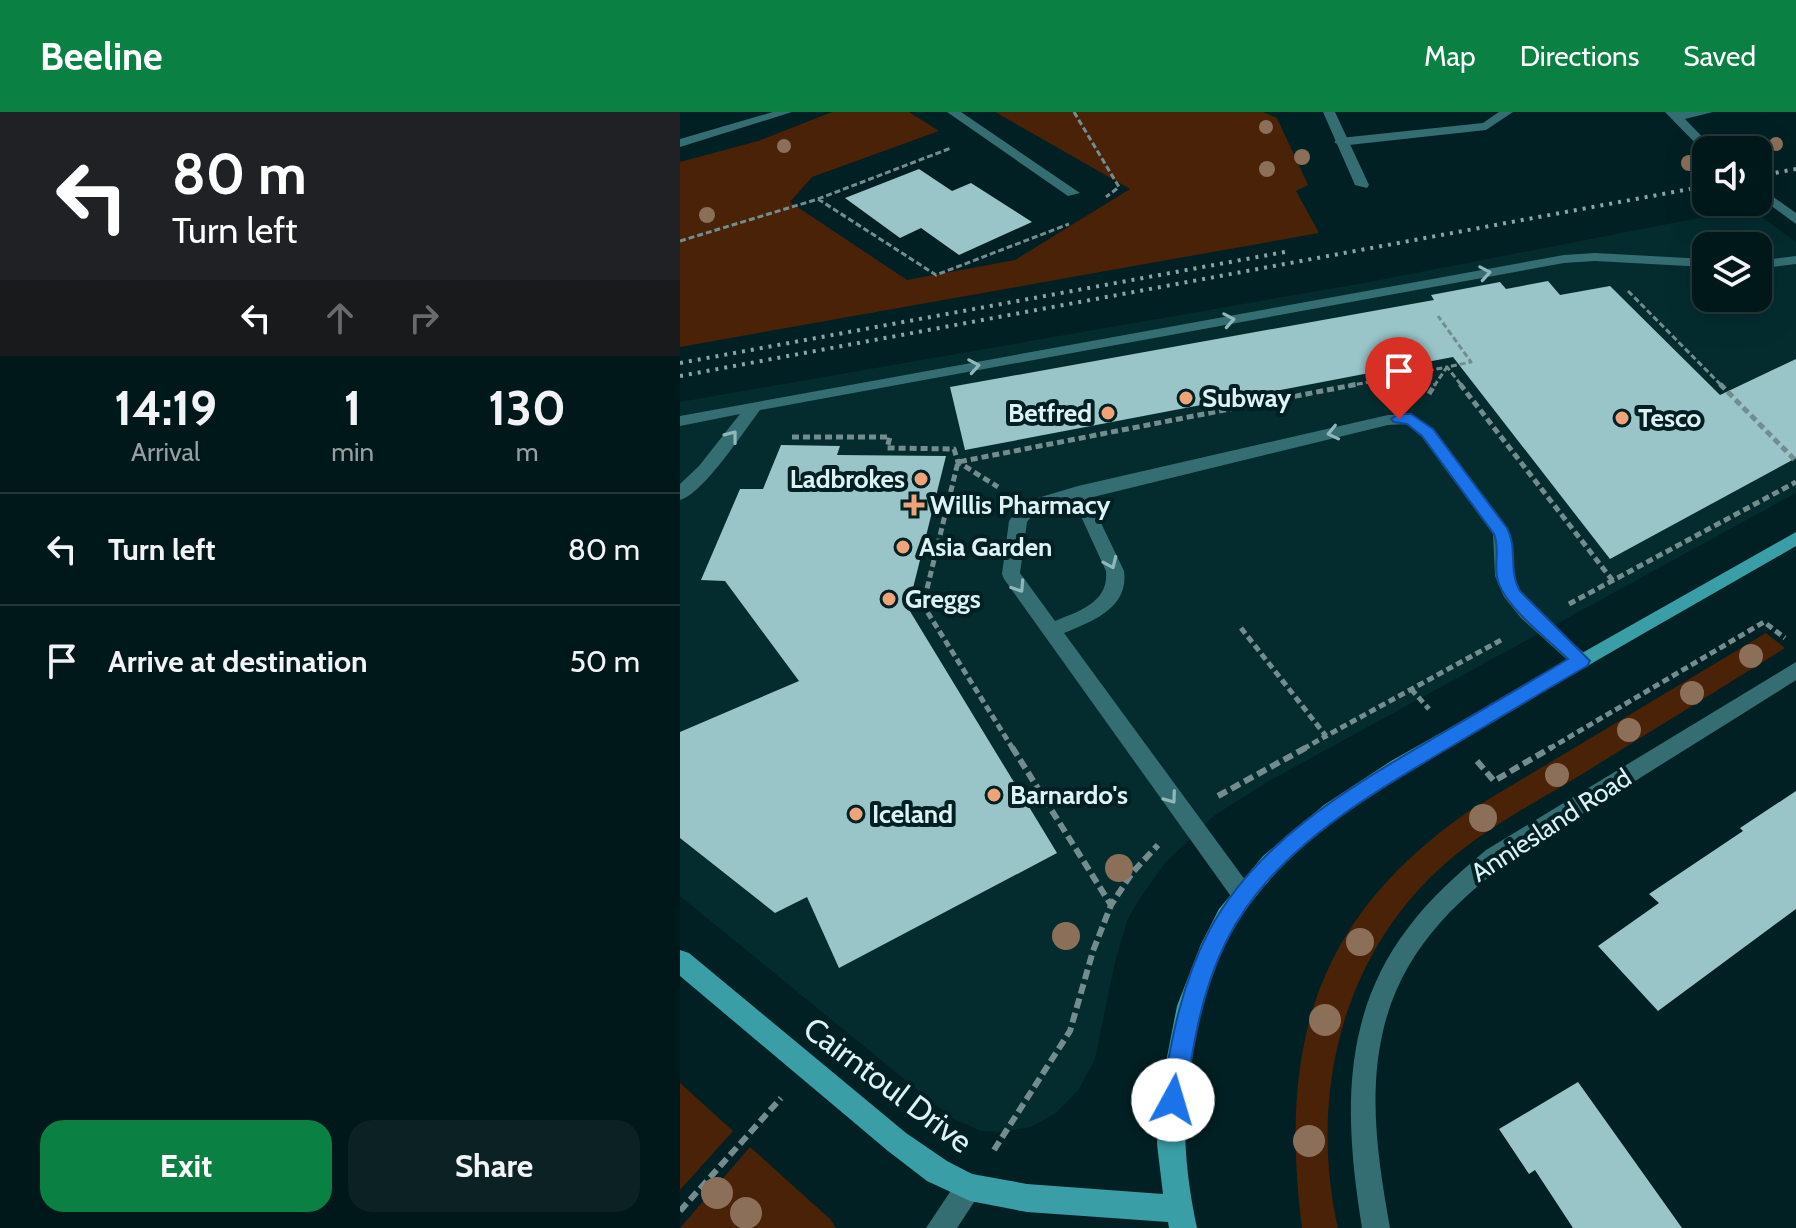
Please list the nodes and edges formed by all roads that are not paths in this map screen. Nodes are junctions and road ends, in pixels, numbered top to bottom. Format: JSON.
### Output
{"nodes":[{"id":1,"x":786,"y":112,"type":"edge"},
{"id":2,"x":953,"y":112,"type":"edge"},
{"id":3,"x":1329,"y":112,"type":"edge"},
{"id":4,"x":1507,"y":112,"type":"edge"},
{"id":5,"x":1707,"y":112,"type":"edge"},
{"id":6,"x":1673,"y":114,"type":"edge"},
{"id":7,"x":1695,"y":136,"type":"edge"},
{"id":8,"x":1340,"y":142,"type":"junction"},
{"id":9,"x":680,"y":143,"type":"edge"},
{"id":10,"x":1362,"y":185,"type":"dead end"},
{"id":11,"x":1073,"y":193,"type":"dead end"},
{"id":12,"x":1772,"y":201,"type":"edge"},
{"id":13,"x":1796,"y":220,"type":"edge"},
{"id":14,"x":1796,"y":260,"type":"edge"},
{"id":15,"x":1692,"y":262,"type":"edge"},
{"id":16,"x":1772,"y":263,"type":"edge"},
{"id":17,"x":755,"y":406,"type":"junction"},
{"id":18,"x":680,"y":421,"type":"edge"},
{"id":19,"x":1078,"y":492,"type":"junction"},
{"id":20,"x":680,"y":494,"type":"edge"},
{"id":21,"x":1796,"y":538,"type":"edge"},
{"id":22,"x":1050,"y":631,"type":"junction"},
{"id":23,"x":1581,"y":661,"type":"junction"},
{"id":24,"x":1796,"y":670,"type":"edge"},
{"id":25,"x":1243,"y":895,"type":"junction"},
{"id":26,"x":680,"y":961,"type":"edge"},
{"id":27,"x":970,"y":1187,"type":"junction"},
{"id":28,"x":1180,"y":1218,"type":"edge"},
{"id":29,"x":940,"y":1228,"type":"edge"},
{"id":30,"x":1376,"y":1228,"type":"edge"}],
"edges":[{"from":1,"to":9,"type":"street"},
{"from":2,"to":11,"type":"street"},
{"from":3,"to":8,"type":"street"},
{"from":4,"to":8,"type":"street"},
{"from":5,"to":6,"type":"street"},
{"from":6,"to":7,"type":"street"},
{"from":8,"to":10,"type":"street"},
{"from":12,"to":13,"type":"street"},
{"from":14,"to":16,"type":"street"},
{"from":17,"to":15,"type":"street","one_way":true},
{"from":17,"to":18,"type":"street"},
{"from":20,"to":17,"type":"street","one_way":true},
{"from":19,"to":22,"type":"street","one_way":true},
{"from":19,"to":22,"type":"street","one_way":true},
{"from":23,"to":19,"type":"street","one_way":true},
{"from":21,"to":23,"type":"street"},
{"from":22,"to":25,"type":"street","one_way":true},
{"from":23,"to":25,"type":"street"},
{"from":24,"to":30,"type":"street","name":"Anniesland Road"},
{"from":25,"to":28,"type":"street"},
{"from":26,"to":27,"type":"street","name":"Cairntoul Drive"},
{"from":27,"to":28,"type":"street","name":"Cairntoul Drive"},
{"from":27,"to":29,"type":"street"}]}
